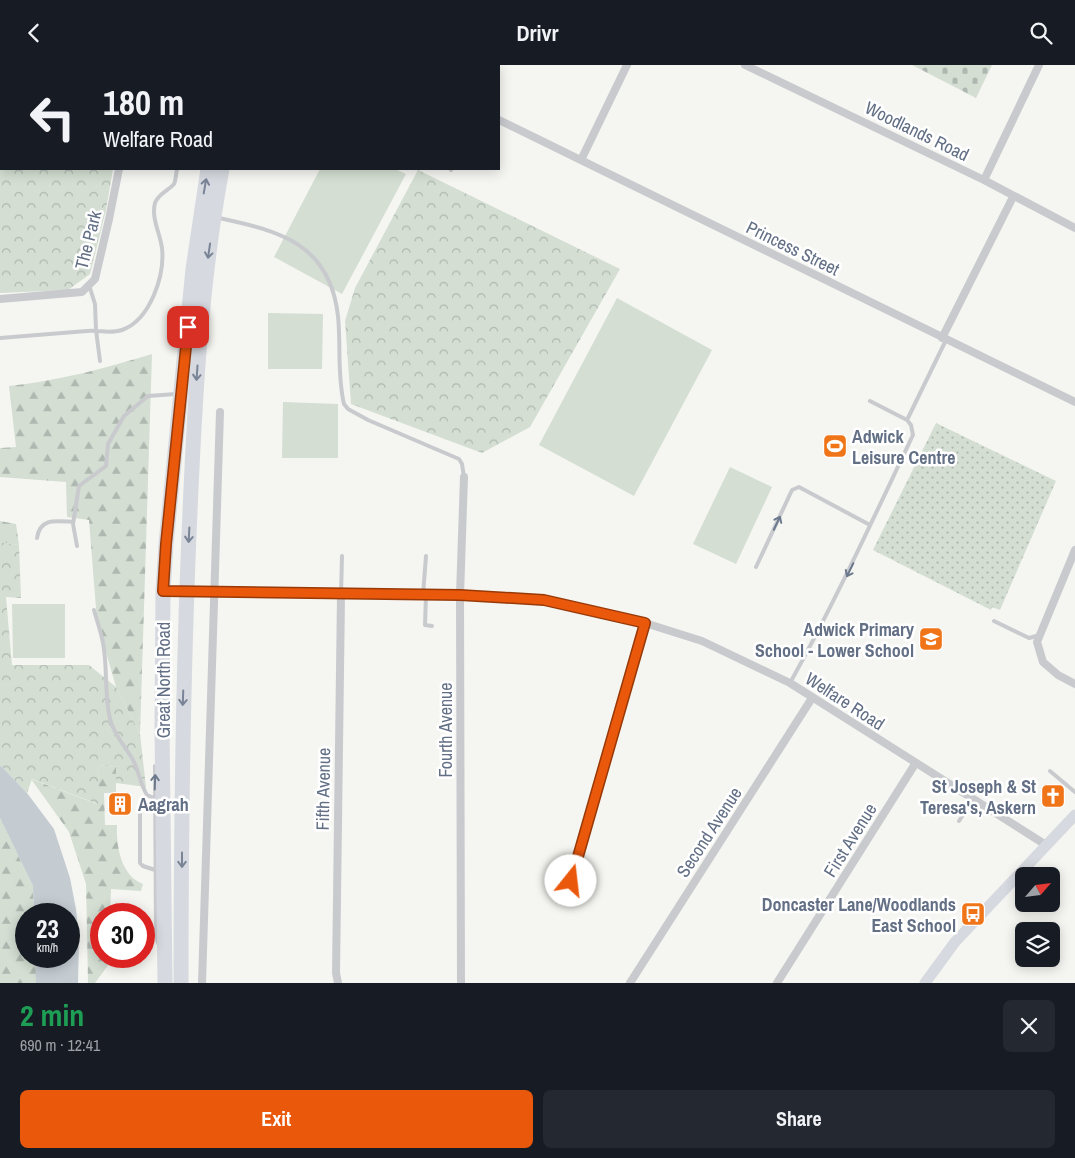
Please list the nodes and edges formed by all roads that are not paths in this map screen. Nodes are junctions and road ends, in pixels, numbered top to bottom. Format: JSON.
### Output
{"nodes":[{"id":1,"x":627,"y":65,"type":"edge"},
{"id":2,"x":745,"y":65,"type":"edge"},
{"id":3,"x":1039,"y":65,"type":"edge"},
{"id":4,"x":500,"y":120,"type":"edge"},
{"id":5,"x":581,"y":160,"type":"junction"},
{"id":6,"x":119,"y":170,"type":"edge"},
{"id":7,"x":177,"y":170,"type":"edge"},
{"id":8,"x":208,"y":170,"type":"edge"},
{"id":9,"x":222,"y":170,"type":"edge"},
{"id":10,"x":984,"y":180,"type":"junction"},
{"id":11,"x":1013,"y":197,"type":"junction"},
{"id":12,"x":214,"y":217,"type":"junction"},
{"id":13,"x":1075,"y":228,"type":"edge"},
{"id":14,"x":89,"y":285,"type":"junction"},
{"id":15,"x":0,"y":299,"type":"edge"},
{"id":16,"x":96,"y":330,"type":"junction"},
{"id":17,"x":0,"y":338,"type":"edge"},
{"id":18,"x":944,"y":339,"type":"junction"},
{"id":19,"x":100,"y":361,"type":"dead end"},
{"id":20,"x":181,"y":393,"type":"junction"},
{"id":21,"x":870,"y":401,"type":"dead end"},
{"id":22,"x":1075,"y":402,"type":"edge"},
{"id":23,"x":220,"y":412,"type":"dead end"},
{"id":24,"x":907,"y":419,"type":"junction"},
{"id":25,"x":464,"y":477,"type":"joint"},
{"id":26,"x":73,"y":522,"type":"junction"},
{"id":27,"x":870,"y":525,"type":"junction"},
{"id":28,"x":37,"y":538,"type":"dead end"},
{"id":29,"x":77,"y":546,"type":"dead end"},
{"id":30,"x":1075,"y":550,"type":"edge"},
{"id":31,"x":342,"y":556,"type":"dead end"},
{"id":32,"x":426,"y":556,"type":"dead end"},
{"id":33,"x":756,"y":567,"type":"dead end"},
{"id":34,"x":163,"y":591,"type":"junction"},
{"id":35,"x":186,"y":592,"type":"junction"},
{"id":36,"x":214,"y":592,"type":"junction"},
{"id":37,"x":341,"y":595,"type":"junction"},
{"id":38,"x":425,"y":595,"type":"junction"},
{"id":39,"x":460,"y":595,"type":"junction"},
{"id":40,"x":94,"y":610,"type":"dead end"},
{"id":41,"x":994,"y":621,"type":"dead end"},
{"id":42,"x":645,"y":623,"type":"junction"},
{"id":43,"x":432,"y":626,"type":"dead end"},
{"id":44,"x":1040,"y":635,"type":"junction"},
{"id":45,"x":790,"y":683,"type":"junction"},
{"id":46,"x":1075,"y":684,"type":"edge"},
{"id":47,"x":812,"y":698,"type":"junction"},
{"id":48,"x":162,"y":727,"type":"junction"},
{"id":49,"x":156,"y":746,"type":"dead end"},
{"id":50,"x":155,"y":763,"type":"dead end"},
{"id":51,"x":915,"y":764,"type":"junction"},
{"id":52,"x":1050,"y":771,"type":"dead end"},
{"id":53,"x":1075,"y":793,"type":"edge"},
{"id":54,"x":154,"y":797,"type":"junction"},
{"id":55,"x":973,"y":799,"type":"junction"},
{"id":56,"x":154,"y":805,"type":"junction"},
{"id":57,"x":1075,"y":815,"type":"edge"},
{"id":58,"x":959,"y":821,"type":"dead end"},
{"id":59,"x":1046,"y":845,"type":"junction"},
{"id":60,"x":155,"y":870,"type":"junction"},
{"id":61,"x":571,"y":881,"type":"dead end"},
{"id":62,"x":164,"y":977,"type":"edge"},
{"id":63,"x":181,"y":983,"type":"edge"},
{"id":64,"x":202,"y":983,"type":"edge"},
{"id":65,"x":338,"y":983,"type":"edge"},
{"id":66,"x":461,"y":983,"type":"edge"},
{"id":67,"x":630,"y":983,"type":"edge"},
{"id":68,"x":777,"y":983,"type":"edge"},
{"id":69,"x":925,"y":983,"type":"edge"}],
"edges":[{"from":1,"to":5,"type":"street"},
{"from":2,"to":10,"type":"street","name":"Woodlands Road"},
{"from":3,"to":10,"type":"street"},
{"from":4,"to":5,"type":"street","name":"Princess Street"},
{"from":5,"to":18,"type":"street","name":"Princess Street"},
{"from":6,"to":14,"type":"street","name":"The Park"},
{"from":7,"to":16,"type":"lane"},
{"from":20,"to":8,"type":"highway","name":"Great North Road","one_way":true},
{"from":9,"to":12,"type":"highway","name":"Great North Road"},
{"from":10,"to":11,"type":"street","name":"Woodlands Road"},
{"from":11,"to":13,"type":"street","name":"Woodlands Road"},
{"from":11,"to":18,"type":"street"},
{"from":12,"to":25,"type":"lane"},
{"from":12,"to":35,"type":"highway","name":"Great North Road","one_way":true},
{"from":14,"to":15,"type":"street","name":"The Park"},
{"from":14,"to":16,"type":"lane"},
{"from":16,"to":17,"type":"lane"},
{"from":16,"to":19,"type":"lane"},
{"from":18,"to":22,"type":"street","name":"Princess Street"},
{"from":18,"to":24,"type":"lane"},
{"from":20,"to":26,"type":"lane"},
{"from":20,"to":34,"type":"highway","name":"Great North Road"},
{"from":21,"to":24,"type":"lane"},
{"from":23,"to":36,"type":"street"},
{"from":24,"to":27,"type":"lane"},
{"from":25,"to":39,"type":"street","name":"Fourth Avenue"},
{"from":26,"to":28,"type":"lane"},
{"from":26,"to":29,"type":"lane"},
{"from":33,"to":27,"type":"lane","one_way":true},
{"from":27,"to":45,"type":"lane","one_way":true},
{"from":30,"to":44,"type":"street"},
{"from":31,"to":37,"type":"lane"},
{"from":32,"to":38,"type":"lane"},
{"from":34,"to":35,"type":"street","name":"Welfare Road"},
{"from":34,"to":48,"type":"highway","name":"Great North Road"},
{"from":35,"to":36,"type":"street","name":"Welfare Road"},
{"from":35,"to":63,"type":"highway","name":"Great North Road","one_way":true},
{"from":36,"to":37,"type":"street","name":"Welfare Road"},
{"from":36,"to":64,"type":"street"},
{"from":37,"to":38,"type":"street","name":"Welfare Road"},
{"from":37,"to":65,"type":"street","name":"Fifth Avenue"},
{"from":38,"to":39,"type":"street","name":"Welfare Road"},
{"from":38,"to":43,"type":"lane"},
{"from":39,"to":42,"type":"street","name":"Welfare Road"},
{"from":39,"to":66,"type":"street","name":"Fourth Avenue"},
{"from":40,"to":54,"type":"lane"},
{"from":41,"to":44,"type":"lane"},
{"from":42,"to":45,"type":"street","name":"Welfare Road"},
{"from":42,"to":61,"type":"street"},
{"from":44,"to":46,"type":"street"},
{"from":45,"to":47,"type":"street","name":"Welfare Road"},
{"from":47,"to":51,"type":"street","name":"Welfare Road"},
{"from":47,"to":67,"type":"street","name":"Second Avenue"},
{"from":48,"to":49,"type":"lane"},
{"from":48,"to":62,"type":"highway","name":"Great North Road"},
{"from":54,"to":50,"type":"lane","one_way":true},
{"from":51,"to":55,"type":"street","name":"Welfare Road"},
{"from":51,"to":68,"type":"street","name":"First Avenue"},
{"from":52,"to":53,"type":"lane"},
{"from":54,"to":56,"type":"lane"},
{"from":55,"to":58,"type":"lane"},
{"from":55,"to":59,"type":"street","name":"Welfare Road"},
{"from":56,"to":60,"type":"lane"},
{"from":56,"to":60,"type":"lane"},
{"from":57,"to":59,"type":"main road"},
{"from":59,"to":69,"type":"main road"},
{"from":60,"to":62,"type":"lane"}]}
